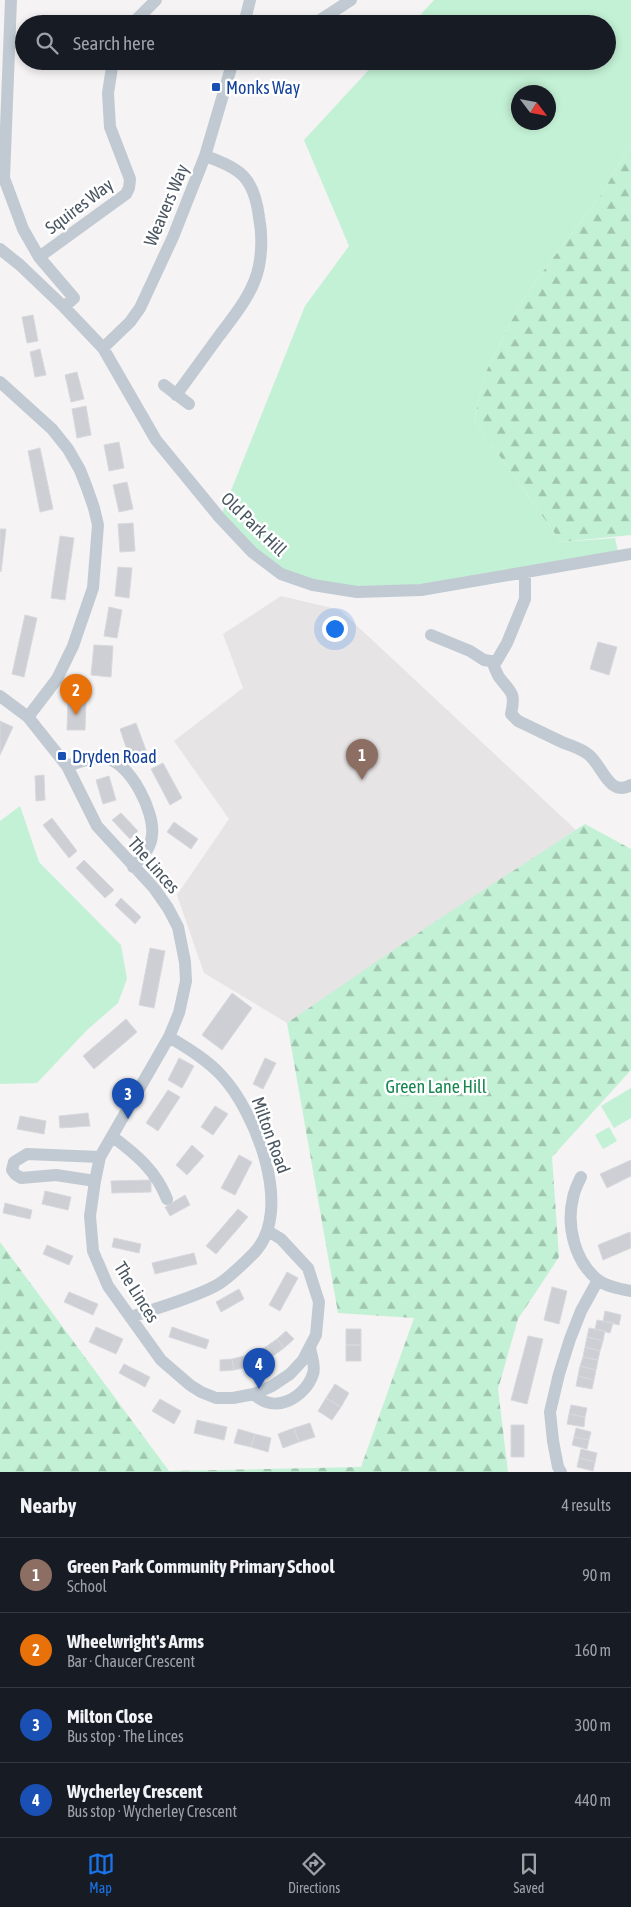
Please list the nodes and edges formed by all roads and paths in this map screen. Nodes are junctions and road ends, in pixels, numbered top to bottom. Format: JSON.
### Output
{"nodes":[{"id":1,"x":6,"y":0,"type":"edge"},
{"id":2,"x":11,"y":0,"type":"edge"},
{"id":3,"x":156,"y":0,"type":"edge"},
{"id":4,"x":250,"y":0,"type":"edge"},
{"id":5,"x":351,"y":0,"type":"edge"},
{"id":6,"x":0,"y":7,"type":"edge"},
{"id":7,"x":141,"y":15,"type":"edge"},
{"id":8,"x":246,"y":15,"type":"edge"},
{"id":9,"x":328,"y":15,"type":"edge"},
{"id":10,"x":112,"y":70,"type":"edge"},
{"id":11,"x":230,"y":70,"type":"edge"},
{"id":12,"x":205,"y":156,"type":"junction"},
{"id":13,"x":0,"y":249,"type":"edge"},
{"id":14,"x":39,"y":257,"type":"junction"},
{"id":15,"x":64,"y":307,"type":"junction"},
{"id":16,"x":103,"y":348,"type":"junction"},
{"id":17,"x":0,"y":382,"type":"edge"},
{"id":18,"x":164,"y":386,"type":"dead end"},
{"id":19,"x":176,"y":394,"type":"junction"},
{"id":20,"x":189,"y":404,"type":"dead end"},
{"id":21,"x":631,"y":554,"type":"edge"},
{"id":22,"x":525,"y":572,"type":"junction"},
{"id":23,"x":431,"y":635,"type":"dead end"},
{"id":24,"x":492,"y":661,"type":"junction"},
{"id":25,"x":0,"y":696,"type":"edge"},
{"id":26,"x":28,"y":718,"type":"junction"},
{"id":27,"x":67,"y":766,"type":"junction"},
{"id":28,"x":631,"y":785,"type":"edge"},
{"id":29,"x":133,"y":867,"type":"junction"},
{"id":30,"x":169,"y":1037,"type":"junction"},
{"id":31,"x":113,"y":1137,"type":"junction"},
{"id":32,"x":100,"y":1158,"type":"junction"},
{"id":33,"x":581,"y":1176,"type":"dead end"},
{"id":34,"x":95,"y":1181,"type":"junction"},
{"id":35,"x":167,"y":1199,"type":"dead end"},
{"id":36,"x":268,"y":1231,"type":"junction"},
{"id":37,"x":598,"y":1280,"type":"junction"},
{"id":38,"x":631,"y":1292,"type":"edge"},
{"id":39,"x":131,"y":1317,"type":"junction"},
{"id":40,"x":310,"y":1347,"type":"junction"},
{"id":41,"x":254,"y":1394,"type":"junction"},
{"id":42,"x":562,"y":1472,"type":"edge"}],
"edges":[{"from":1,"to":6,"type":"street"},
{"from":2,"to":14,"type":"street"},
{"from":3,"to":7,"type":"street"},
{"from":4,"to":8,"type":"street"},
{"from":5,"to":9,"type":"street"},
{"from":10,"to":14,"type":"street","name":"Squires Way"},
{"from":11,"to":12,"type":"street","name":"Weavers Way"},
{"from":12,"to":16,"type":"street","name":"Weavers Way"},
{"from":12,"to":19,"type":"street"},
{"from":13,"to":15,"type":"street","name":"Old Park Hill"},
{"from":14,"to":15,"type":"street"},
{"from":15,"to":16,"type":"street","name":"Old Park Hill"},
{"from":16,"to":22,"type":"street","name":"Old Park Hill"},
{"from":17,"to":26,"type":"street"},
{"from":18,"to":19,"type":"street"},
{"from":19,"to":20,"type":"street"},
{"from":21,"to":22,"type":"street","name":"Old Park Hill"},
{"from":22,"to":24,"type":"street"},
{"from":23,"to":24,"type":"street"},
{"from":24,"to":28,"type":"street"},
{"from":25,"to":26,"type":"street","name":"The Linces"},
{"from":26,"to":27,"type":"street","name":"The Linces"},
{"from":27,"to":29,"type":"street","name":"The Linces"},
{"from":27,"to":29,"type":"street"},
{"from":29,"to":30,"type":"street","name":"The Linces"},
{"from":30,"to":31,"type":"street","name":"The Linces"},
{"from":30,"to":36,"type":"street","name":"Milton Road"},
{"from":31,"to":32,"type":"street","name":"The Linces"},
{"from":31,"to":35,"type":"street"},
{"from":32,"to":34,"type":"street","name":"The Linces"},
{"from":32,"to":34,"type":"street"},
{"from":33,"to":37,"type":"street"},
{"from":34,"to":39,"type":"street","name":"The Linces"},
{"from":36,"to":39,"type":"street","name":"Milton Road"},
{"from":36,"to":40,"type":"street"},
{"from":37,"to":38,"type":"street"},
{"from":37,"to":42,"type":"street"},
{"from":39,"to":41,"type":"street","name":"The Linces"},
{"from":40,"to":41,"type":"street"},
{"from":40,"to":41,"type":"street"}]}
